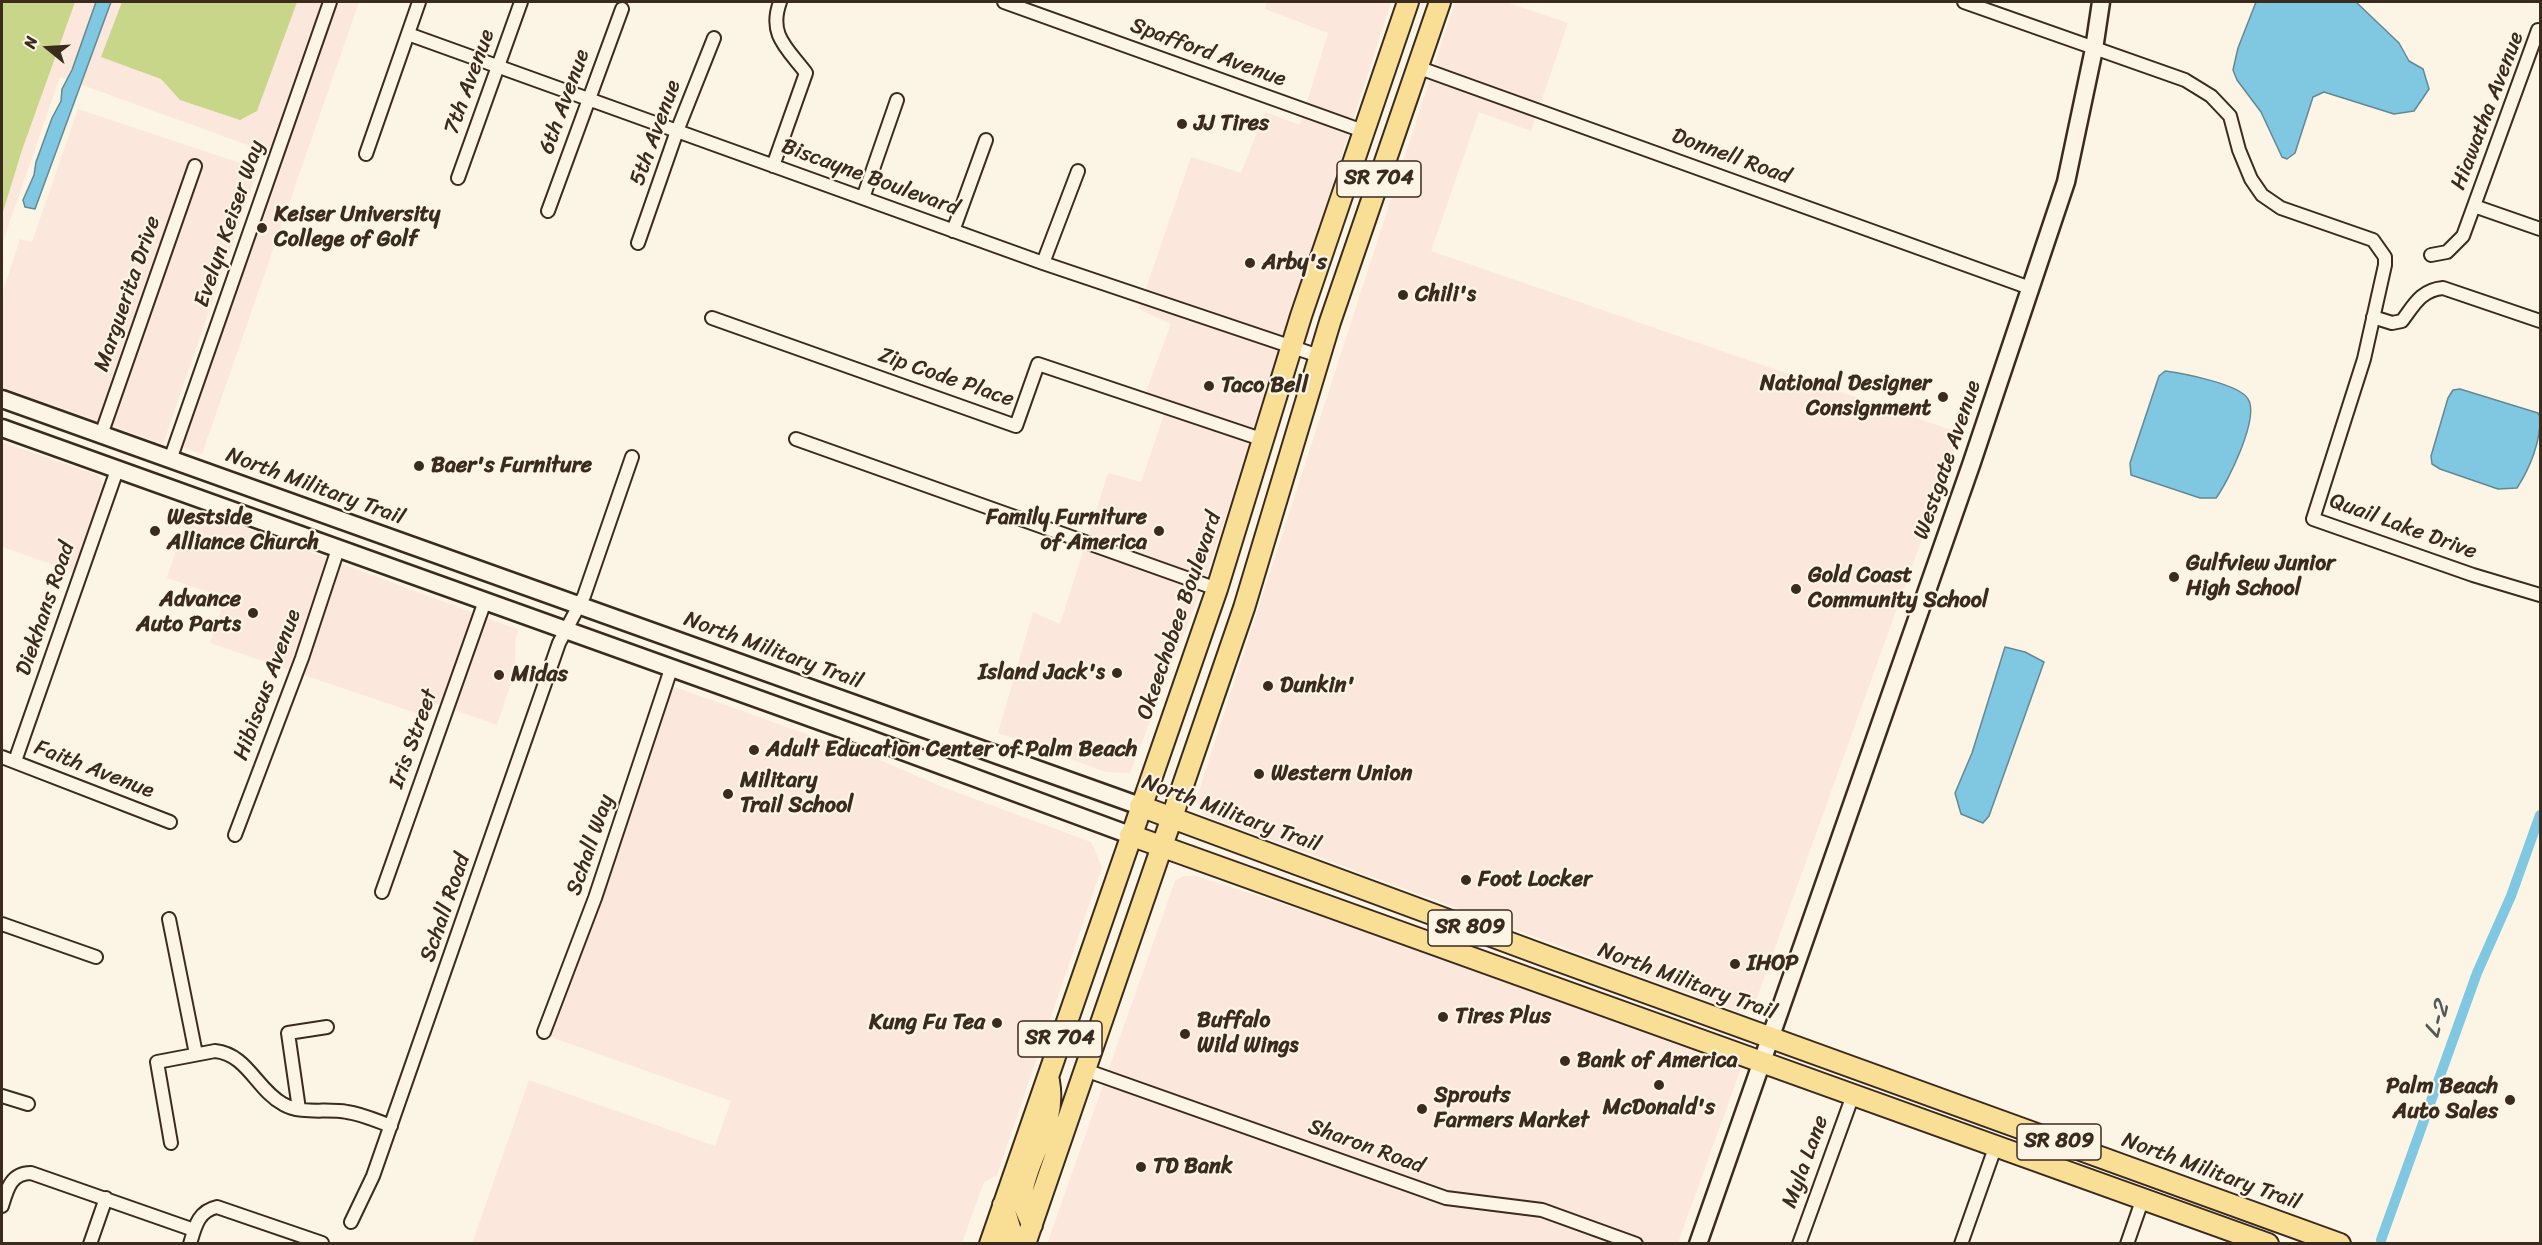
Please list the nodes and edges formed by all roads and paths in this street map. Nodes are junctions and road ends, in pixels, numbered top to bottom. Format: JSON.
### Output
{"nodes":[{"id":1,"x":330,"y":2,"type":"edge"},
{"id":2,"x":419,"y":2,"type":"edge"},
{"id":3,"x":521,"y":2,"type":"edge"},
{"id":4,"x":780,"y":2,"type":"edge"},
{"id":5,"x":1004,"y":2,"type":"edge"},
{"id":6,"x":1408,"y":2,"type":"edge"},
{"id":7,"x":1440,"y":2,"type":"edge"},
{"id":8,"x":1964,"y":2,"type":"edge"},
{"id":9,"x":2101,"y":2,"type":"edge"},
{"id":10,"x":622,"y":9,"type":"dead end"},
{"id":11,"x":2541,"y":31,"type":"edge"},
{"id":12,"x":408,"y":34,"type":"junction"},
{"id":13,"x":714,"y":38,"type":"dead end"},
{"id":14,"x":2094,"y":49,"type":"junction"},
{"id":15,"x":498,"y":66,"type":"junction"},
{"id":16,"x":1417,"y":67,"type":"junction"},
{"id":17,"x":587,"y":99,"type":"junction"},
{"id":18,"x":897,"y":100,"type":"dead end"},
{"id":19,"x":677,"y":131,"type":"junction"},
{"id":20,"x":1364,"y":131,"type":"junction"},
{"id":21,"x":986,"y":140,"type":"dead end"},
{"id":22,"x":366,"y":154,"type":"dead end"},
{"id":23,"x":195,"y":166,"type":"dead end"},
{"id":24,"x":773,"y":166,"type":"junction"},
{"id":25,"x":1078,"y":171,"type":"dead end"},
{"id":26,"x":458,"y":178,"type":"dead end"},
{"id":27,"x":863,"y":198,"type":"junction"},
{"id":28,"x":2474,"y":206,"type":"junction"},
{"id":29,"x":548,"y":211,"type":"dead end"},
{"id":30,"x":2541,"y":229,"type":"edge"},
{"id":31,"x":953,"y":231,"type":"junction"},
{"id":32,"x":638,"y":243,"type":"dead end"},
{"id":33,"x":2431,"y":255,"type":"dead end"},
{"id":34,"x":1043,"y":263,"type":"junction"},
{"id":35,"x":2030,"y":288,"type":"junction"},
{"id":36,"x":2373,"y":317,"type":"junction"},
{"id":37,"x":712,"y":318,"type":"dead end"},
{"id":38,"x":2541,"y":321,"type":"edge"},
{"id":39,"x":1292,"y":347,"type":"junction"},
{"id":40,"x":1319,"y":356,"type":"junction"},
{"id":41,"x":2,"y":399,"type":"edge"},
{"id":42,"x":2,"y":428,"type":"edge"},
{"id":43,"x":101,"y":435,"type":"junction"},
{"id":44,"x":796,"y":439,"type":"dead end"},
{"id":45,"x":1264,"y":441,"type":"junction"},
{"id":46,"x":163,"y":457,"type":"junction"},
{"id":47,"x":632,"y":457,"type":"dead end"},
{"id":48,"x":119,"y":470,"type":"junction"},
{"id":49,"x":375,"y":534,"type":"junction"},
{"id":50,"x":338,"y":549,"type":"junction"},
{"id":51,"x":1217,"y":589,"type":"junction"},
{"id":52,"x":2541,"y":595,"type":"edge"},
{"id":53,"x":485,"y":601,"type":"junction"},
{"id":54,"x":578,"y":607,"type":"junction"},
{"id":55,"x":566,"y":630,"type":"junction"},
{"id":56,"x":745,"y":666,"type":"junction"},
{"id":57,"x":671,"y":669,"type":"junction"},
{"id":58,"x":710,"y":683,"type":"junction"},
{"id":59,"x":2,"y":757,"type":"edge"},
{"id":60,"x":15,"y":761,"type":"junction"},
{"id":61,"x":1140,"y":806,"type":"junction"},
{"id":62,"x":1172,"y":818,"type":"junction"},
{"id":63,"x":170,"y":822,"type":"dead end"},
{"id":64,"x":235,"y":835,"type":"dead end"},
{"id":65,"x":1130,"y":835,"type":"junction"},
{"id":66,"x":1162,"y":848,"type":"junction"},
{"id":67,"x":382,"y":892,"type":"dead end"},
{"id":68,"x":169,"y":919,"type":"dead end"},
{"id":69,"x":2,"y":924,"type":"edge"},
{"id":70,"x":1404,"y":934,"type":"junction"},
{"id":71,"x":96,"y":957,"type":"dead end"},
{"id":72,"x":1548,"y":957,"type":"junction"},
{"id":73,"x":327,"y":1027,"type":"dead end"},
{"id":74,"x":544,"y":1032,"type":"dead end"},
{"id":75,"x":1768,"y":1037,"type":"junction"},
{"id":76,"x":196,"y":1054,"type":"junction"},
{"id":77,"x":1760,"y":1062,"type":"junction"},
{"id":78,"x":1085,"y":1070,"type":"junction"},
{"id":79,"x":1048,"y":1074,"type":"junction"},
{"id":80,"x":1852,"y":1095,"type":"junction"},
{"id":81,"x":2,"y":1096,"type":"edge"},
{"id":82,"x":27,"y":1104,"type":"dead end"},
{"id":83,"x":298,"y":1109,"type":"junction"},
{"id":84,"x":391,"y":1126,"type":"junction"},
{"id":85,"x":171,"y":1143,"type":"dead end"},
{"id":86,"x":1996,"y":1145,"type":"junction"},
{"id":87,"x":2151,"y":1176,"type":"junction"},
{"id":88,"x":2175,"y":1184,"type":"junction"},
{"id":89,"x":2111,"y":1187,"type":"junction"},
{"id":90,"x":106,"y":1198,"type":"junction"},
{"id":91,"x":2143,"y":1198,"type":"junction"},
{"id":92,"x":1003,"y":1205,"type":"junction"},
{"id":93,"x":2,"y":1206,"type":"edge"},
{"id":94,"x":351,"y":1222,"type":"dead end"},
{"id":95,"x":1032,"y":1225,"type":"junction"},
{"id":96,"x":194,"y":1230,"type":"junction"},
{"id":97,"x":322,"y":1243,"type":"edge"},
{"id":98,"x":90,"y":1244,"type":"edge"},
{"id":99,"x":190,"y":1244,"type":"edge"},
{"id":100,"x":990,"y":1244,"type":"edge"},
{"id":101,"x":1010,"y":1244,"type":"edge"},
{"id":102,"x":1025,"y":1244,"type":"edge"},
{"id":103,"x":1636,"y":1244,"type":"edge"},
{"id":104,"x":1698,"y":1244,"type":"edge"},
{"id":105,"x":1799,"y":1244,"type":"edge"},
{"id":106,"x":1961,"y":1244,"type":"edge"},
{"id":107,"x":2127,"y":1244,"type":"edge"},
{"id":108,"x":2268,"y":1244,"type":"edge"},
{"id":109,"x":2340,"y":1244,"type":"edge"}],
"edges":[{"from":1,"to":46,"type":"street","name":"Evelyn Keiser Way"},
{"from":2,"to":12,"type":"street"},
{"from":3,"to":15,"type":"street","name":"7th Avenue"},
{"from":4,"to":24,"type":"street"},
{"from":5,"to":20,"type":"street","name":"Spafford Avenue"},
{"from":6,"to":20,"type":"main road","name":"Okeechobee Boulevard","number":"SR 704"},
{"from":7,"to":16,"type":"main road","number":"SR 704"},
{"from":8,"to":14,"type":"street"},
{"from":9,"to":14,"type":"main road","name":"Westgate Avenue"},
{"from":10,"to":17,"type":"street","name":"6th Avenue"},
{"from":11,"to":28,"type":"street","name":"Hiawatha Avenue"},
{"from":12,"to":15,"type":"street","name":"Biscayne Boulevard"},
{"from":12,"to":22,"type":"street"},
{"from":13,"to":19,"type":"street","name":"5th Avenue"},
{"from":14,"to":35,"type":"main road","name":"Westgate Avenue"},
{"from":14,"to":36,"type":"street","name":"Quail Lake Drive"},
{"from":15,"to":17,"type":"street","name":"Biscayne Boulevard"},
{"from":15,"to":26,"type":"street","name":"7th Avenue"},
{"from":16,"to":35,"type":"street","name":"Donnell Road"},
{"from":16,"to":40,"type":"main road","number":"SR 704"},
{"from":17,"to":19,"type":"street","name":"Biscayne Boulevard"},
{"from":17,"to":29,"type":"street","name":"6th Avenue"},
{"from":18,"to":27,"type":"street"},
{"from":19,"to":24,"type":"street","name":"Biscayne Boulevard"},
{"from":19,"to":32,"type":"street","name":"5th Avenue"},
{"from":20,"to":39,"type":"main road","name":"Okeechobee Boulevard","number":"SR 704"},
{"from":21,"to":31,"type":"street"},
{"from":23,"to":43,"type":"street","name":"Marguerita Drive"},
{"from":24,"to":27,"type":"street","name":"Biscayne Boulevard"},
{"from":25,"to":34,"type":"street"},
{"from":27,"to":31,"type":"street","name":"Biscayne Boulevard"},
{"from":28,"to":30,"type":"street"},
{"from":28,"to":33,"type":"street","name":"Hiawatha Avenue"},
{"from":31,"to":34,"type":"street","name":"Biscayne Boulevard"},
{"from":34,"to":39,"type":"street","name":"Biscayne Boulevard"},
{"from":35,"to":75,"type":"main road","name":"Westgate Avenue"},
{"from":36,"to":38,"type":"street"},
{"from":36,"to":52,"type":"street","name":"Quail Lake Drive"},
{"from":37,"to":45,"type":"street","name":"Zip Code Place"},
{"from":39,"to":40,"type":"street","name":"Biscayne Boulevard"},
{"from":39,"to":45,"type":"main road","name":"Okeechobee Boulevard","number":"SR 704"},
{"from":40,"to":62,"type":"main road","number":"SR 704"},
{"from":41,"to":43,"type":"main road","name":"North Military Trail","number":"SR 809"},
{"from":42,"to":48,"type":"main road","number":"SR 809"},
{"from":43,"to":46,"type":"main road","name":"North Military Trail","number":"SR 809"},
{"from":44,"to":51,"type":"street"},
{"from":45,"to":51,"type":"main road","name":"Okeechobee Boulevard","number":"SR 704"},
{"from":46,"to":48,"type":"main road"},
{"from":46,"to":49,"type":"main road","name":"North Military Trail","number":"SR 809"},
{"from":47,"to":54,"type":"street","name":"Schall Road"},
{"from":48,"to":50,"type":"main road","number":"SR 809"},
{"from":48,"to":60,"type":"street","name":"Diekhans Road"},
{"from":49,"to":50,"type":"main road"},
{"from":49,"to":54,"type":"main road","name":"North Military Trail","number":"SR 809"},
{"from":50,"to":53,"type":"main road","number":"SR 809"},
{"from":50,"to":64,"type":"street","name":"Hibiscus Avenue"},
{"from":51,"to":61,"type":"main road","name":"Okeechobee Boulevard","number":"SR 704"},
{"from":53,"to":55,"type":"main road","number":"SR 809"},
{"from":53,"to":67,"type":"street","name":"Iris Street"},
{"from":54,"to":55,"type":"street","name":"Schall Road"},
{"from":54,"to":56,"type":"main road","name":"North Military Trail","number":"SR 809"},
{"from":55,"to":57,"type":"main road","number":"SR 809"},
{"from":55,"to":84,"type":"street","name":"Schall Road"},
{"from":56,"to":58,"type":"main road"},
{"from":56,"to":61,"type":"main road","name":"North Military Trail","number":"SR 809"},
{"from":57,"to":58,"type":"main road","number":"SR 809"},
{"from":57,"to":74,"type":"street","name":"Schall Way"},
{"from":58,"to":65,"type":"main road","number":"SR 809"},
{"from":59,"to":60,"type":"street","name":"Faith Avenue"},
{"from":60,"to":63,"type":"street","name":"Faith Avenue"},
{"from":61,"to":62,"type":"main road","name":"North Military Trail","number":"SR 809"},
{"from":61,"to":65,"type":"main road","name":"Okeechobee Boulevard","number":"SR 704"},
{"from":62,"to":66,"type":"main road","number":"SR 704"},
{"from":62,"to":72,"type":"main road","name":"North Military Trail","number":"SR 809"},
{"from":65,"to":66,"type":"main road","number":"SR 809"},
{"from":65,"to":79,"type":"main road","name":"Okeechobee Boulevard","number":"SR 704"},
{"from":66,"to":70,"type":"main road","number":"SR 809"},
{"from":66,"to":78,"type":"main road","number":"SR 704"},
{"from":68,"to":76,"type":"street"},
{"from":69,"to":71,"type":"street"},
{"from":70,"to":72,"type":"main road"},
{"from":70,"to":77,"type":"main road","number":"SR 809"},
{"from":72,"to":75,"type":"main road","name":"North Military Trail","number":"SR 809"},
{"from":73,"to":83,"type":"street"},
{"from":75,"to":77,"type":"main road","name":"Westgate Avenue"},
{"from":75,"to":87,"type":"main road","name":"North Military Trail","number":"SR 809"},
{"from":76,"to":83,"type":"street"},
{"from":76,"to":85,"type":"street"},
{"from":77,"to":80,"type":"main road","number":"SR 809"},
{"from":77,"to":104,"type":"main road","name":"Westgate Avenue"},
{"from":78,"to":95,"type":"main road","number":"SR 704"},
{"from":78,"to":103,"type":"street","name":"Sharon Road"},
{"from":79,"to":92,"type":"main road","name":"Okeechobee Boulevard","number":"SR 704"},
{"from":79,"to":95,"type":"main road"},
{"from":80,"to":86,"type":"main road","number":"SR 809"},
{"from":80,"to":105,"type":"street","name":"Myla Lane"},
{"from":81,"to":82,"type":"street"},
{"from":83,"to":84,"type":"street"},
{"from":84,"to":94,"type":"street","name":"Schall Road"},
{"from":86,"to":89,"type":"main road","number":"SR 809"},
{"from":86,"to":106,"type":"street"},
{"from":87,"to":88,"type":"main road","name":"North Military Trail","number":"SR 809"},
{"from":87,"to":89,"type":"main road"},
{"from":88,"to":91,"type":"main road"},
{"from":88,"to":109,"type":"main road","name":"North Military Trail","number":"SR 809"},
{"from":89,"to":91,"type":"main road","number":"SR 809"},
{"from":90,"to":93,"type":"street"},
{"from":90,"to":96,"type":"street"},
{"from":90,"to":98,"type":"street"},
{"from":91,"to":107,"type":"street"},
{"from":91,"to":108,"type":"main road","number":"SR 809"},
{"from":92,"to":100,"type":"main road","name":"Okeechobee Boulevard","number":"SR 704"},
{"from":92,"to":101,"type":"main road"},
{"from":95,"to":102,"type":"main road","number":"SR 704"},
{"from":96,"to":97,"type":"street"},
{"from":96,"to":99,"type":"street"}]}
